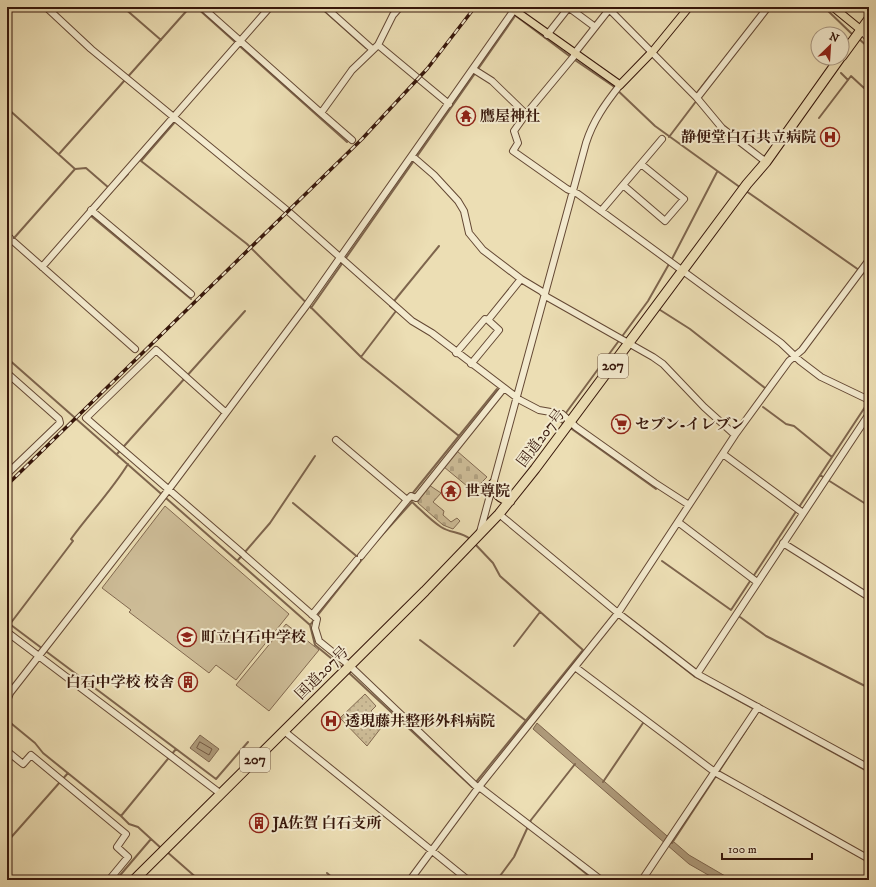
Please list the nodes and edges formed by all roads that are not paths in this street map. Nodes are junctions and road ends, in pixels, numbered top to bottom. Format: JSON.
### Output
{"nodes":[{"id":1,"x":46,"y":7,"type":"edge"},
{"id":2,"x":202,"y":7,"type":"edge"},
{"id":3,"x":270,"y":7,"type":"edge"},
{"id":4,"x":325,"y":7,"type":"edge"},
{"id":5,"x":400,"y":7,"type":"edge"},
{"id":6,"x":569,"y":7,"type":"edge"},
{"id":7,"x":689,"y":7,"type":"edge"},
{"id":8,"x":768,"y":7,"type":"edge"},
{"id":9,"x":833,"y":7,"type":"edge"},
{"id":10,"x":610,"y":8,"type":"edge"},
{"id":11,"x":512,"y":11,"type":"edge"},
{"id":12,"x":869,"y":19,"type":"edge"},
{"id":13,"x":595,"y":27,"type":"junction"},
{"id":14,"x":547,"y":35,"type":"junction"},
{"id":15,"x":857,"y":35,"type":"junction"},
{"id":16,"x":869,"y":39,"type":"edge"},
{"id":17,"x":238,"y":43,"type":"junction"},
{"id":18,"x":378,"y":45,"type":"junction"},
{"id":19,"x":850,"y":45,"type":"edge"},
{"id":20,"x":372,"y":49,"type":"junction"},
{"id":21,"x":653,"y":51,"type":"junction"},
{"id":22,"x":573,"y":57,"type":"junction"},
{"id":23,"x":835,"y":66,"type":"edge"},
{"id":24,"x":475,"y":71,"type":"junction"},
{"id":25,"x":618,"y":88,"type":"junction"},
{"id":26,"x":697,"y":97,"type":"junction"},
{"id":27,"x":449,"y":104,"type":"junction"},
{"id":28,"x":321,"y":113,"type":"junction"},
{"id":29,"x":526,"y":114,"type":"junction"},
{"id":30,"x":172,"y":118,"type":"junction"},
{"id":31,"x":662,"y":139,"type":"dead end"},
{"id":32,"x":352,"y":140,"type":"dead end"},
{"id":33,"x":414,"y":157,"type":"junction"},
{"id":34,"x":766,"y":162,"type":"junction"},
{"id":35,"x":641,"y":164,"type":"junction"},
{"id":36,"x":623,"y":186,"type":"junction"},
{"id":37,"x":572,"y":192,"type":"junction"},
{"id":38,"x":601,"y":211,"type":"junction"},
{"id":39,"x":93,"y":212,"type":"junction"},
{"id":40,"x":10,"y":239,"type":"edge"},
{"id":41,"x":343,"y":259,"type":"junction"},
{"id":42,"x":869,"y":260,"type":"edge"},
{"id":43,"x":42,"y":267,"type":"junction"},
{"id":44,"x":683,"y":272,"type":"junction"},
{"id":45,"x":521,"y":279,"type":"junction"},
{"id":46,"x":191,"y":294,"type":"dead end"},
{"id":47,"x":544,"y":294,"type":"junction"},
{"id":48,"x":488,"y":320,"type":"junction"},
{"id":49,"x":624,"y":340,"type":"junction"},
{"id":50,"x":135,"y":349,"type":"dead end"},
{"id":51,"x":456,"y":353,"type":"junction"},
{"id":52,"x":795,"y":356,"type":"junction"},
{"id":53,"x":471,"y":364,"type":"junction"},
{"id":54,"x":7,"y":373,"type":"edge"},
{"id":55,"x":504,"y":388,"type":"junction"},
{"id":56,"x":517,"y":396,"type":"junction"},
{"id":57,"x":868,"y":400,"type":"edge"},
{"id":58,"x":225,"y":412,"type":"junction"},
{"id":59,"x":869,"y":414,"type":"edge"},
{"id":60,"x":567,"y":421,"type":"junction"},
{"id":61,"x":735,"y":435,"type":"junction"},
{"id":62,"x":336,"y":440,"type":"dead end"},
{"id":63,"x":723,"y":454,"type":"junction"},
{"id":64,"x":7,"y":474,"type":"edge"},
{"id":65,"x":494,"y":484,"type":"junction"},
{"id":66,"x":166,"y":493,"type":"junction"},
{"id":67,"x":407,"y":500,"type":"junction"},
{"id":68,"x":510,"y":501,"type":"junction"},
{"id":69,"x":689,"y":505,"type":"junction"},
{"id":70,"x":799,"y":510,"type":"junction"},
{"id":71,"x":499,"y":514,"type":"junction"},
{"id":72,"x":678,"y":522,"type":"junction"},
{"id":73,"x":475,"y":540,"type":"junction"},
{"id":74,"x":783,"y":543,"type":"junction"},
{"id":75,"x":753,"y":580,"type":"junction"},
{"id":76,"x":869,"y":597,"type":"edge"},
{"id":77,"x":618,"y":613,"type":"junction"},
{"id":78,"x":314,"y":617,"type":"junction"},
{"id":79,"x":7,"y":632,"type":"edge"},
{"id":80,"x":43,"y":652,"type":"junction"},
{"id":81,"x":575,"y":667,"type":"junction"},
{"id":82,"x":347,"y":669,"type":"junction"},
{"id":83,"x":697,"y":674,"type":"junction"},
{"id":84,"x":7,"y":701,"type":"edge"},
{"id":85,"x":756,"y":709,"type":"junction"},
{"id":86,"x":284,"y":731,"type":"junction"},
{"id":87,"x":7,"y":751,"type":"edge"},
{"id":88,"x":869,"y":768,"type":"edge"},
{"id":89,"x":716,"y":773,"type":"junction"},
{"id":90,"x":475,"y":785,"type":"junction"},
{"id":91,"x":221,"y":794,"type":"junction"},
{"id":92,"x":432,"y":850,"type":"junction"},
{"id":93,"x":869,"y":859,"type":"edge"},
{"id":94,"x":109,"y":880,"type":"edge"},
{"id":95,"x":134,"y":880,"type":"edge"},
{"id":96,"x":410,"y":880,"type":"edge"},
{"id":97,"x":468,"y":880,"type":"edge"},
{"id":98,"x":601,"y":880,"type":"edge"},
{"id":99,"x":642,"y":880,"type":"edge"}],
"edges":[{"from":1,"to":30,"type":"street"},
{"from":2,"to":17,"type":"street"},
{"from":3,"to":17,"type":"street"},
{"from":4,"to":20,"type":"street"},
{"from":5,"to":18,"type":"street"},
{"from":6,"to":13,"type":"street"},
{"from":6,"to":14,"type":"street"},
{"from":7,"to":21,"type":"main road"},
{"from":8,"to":26,"type":"street"},
{"from":9,"to":15,"type":"main road"},
{"from":10,"to":13,"type":"street"},
{"from":10,"to":21,"type":"street"},
{"from":11,"to":14,"type":"main road"},
{"from":11,"to":24,"type":"street"},
{"from":12,"to":15,"type":"highway","name":"国道207号","number":"207"},
{"from":13,"to":22,"type":"street"},
{"from":14,"to":22,"type":"main road"},
{"from":15,"to":16,"type":"street"},
{"from":15,"to":19,"type":"highway","name":"国道207号","number":"207"},
{"from":17,"to":28,"type":"street"},
{"from":17,"to":30,"type":"street"},
{"from":18,"to":20,"type":"street"},
{"from":18,"to":27,"type":"street"},
{"from":20,"to":28,"type":"street"},
{"from":21,"to":25,"type":"main road"},
{"from":21,"to":26,"type":"street"},
{"from":22,"to":25,"type":"main road"},
{"from":22,"to":29,"type":"street"},
{"from":23,"to":34,"type":"highway","name":"国道207号","number":"207"},
{"from":24,"to":27,"type":"street"},
{"from":24,"to":29,"type":"street"},
{"from":25,"to":37,"type":"street"},
{"from":26,"to":34,"type":"street"},
{"from":27,"to":33,"type":"street"},
{"from":28,"to":32,"type":"street"},
{"from":29,"to":37,"type":"street"},
{"from":30,"to":39,"type":"street"},
{"from":30,"to":41,"type":"street"},
{"from":31,"to":35,"type":"street"},
{"from":33,"to":41,"type":"street"},
{"from":33,"to":45,"type":"street"},
{"from":34,"to":44,"type":"highway","name":"国道207号","number":"207"},
{"from":35,"to":36,"type":"street"},
{"from":35,"to":36,"type":"street"},
{"from":36,"to":38,"type":"street"},
{"from":37,"to":38,"type":"street"},
{"from":37,"to":47,"type":"street"},
{"from":38,"to":44,"type":"street"},
{"from":39,"to":43,"type":"street"},
{"from":39,"to":46,"type":"street"},
{"from":40,"to":43,"type":"street"},
{"from":41,"to":51,"type":"street"},
{"from":41,"to":58,"type":"street"},
{"from":42,"to":52,"type":"street"},
{"from":43,"to":50,"type":"street"},
{"from":44,"to":49,"type":"highway","name":"国道207号","number":"207"},
{"from":44,"to":52,"type":"street"},
{"from":45,"to":47,"type":"street"},
{"from":45,"to":48,"type":"street"},
{"from":47,"to":49,"type":"street"},
{"from":47,"to":56,"type":"street"},
{"from":48,"to":51,"type":"street"},
{"from":48,"to":53,"type":"street"},
{"from":49,"to":60,"type":"highway","name":"国道207号","number":"207"},
{"from":49,"to":61,"type":"street"},
{"from":51,"to":53,"type":"street"},
{"from":52,"to":57,"type":"street"},
{"from":52,"to":61,"type":"street"},
{"from":53,"to":55,"type":"street"},
{"from":54,"to":64,"type":"street"},
{"from":55,"to":56,"type":"street"},
{"from":55,"to":67,"type":"street"},
{"from":56,"to":60,"type":"street"},
{"from":56,"to":65,"type":"street"},
{"from":58,"to":66,"type":"street"},
{"from":58,"to":66,"type":"street"},
{"from":59,"to":70,"type":"street"},
{"from":60,"to":68,"type":"highway","name":"国道207号","number":"207"},
{"from":60,"to":69,"type":"street"},
{"from":61,"to":63,"type":"street"},
{"from":62,"to":67,"type":"street"},
{"from":63,"to":69,"type":"street"},
{"from":63,"to":70,"type":"street"},
{"from":65,"to":68,"type":"highway"},
{"from":65,"to":73,"type":"street"},
{"from":66,"to":78,"type":"street"},
{"from":66,"to":80,"type":"street"},
{"from":67,"to":78,"type":"street"},
{"from":68,"to":71,"type":"highway","name":"国道207号","number":"207"},
{"from":69,"to":72,"type":"street"},
{"from":70,"to":74,"type":"street"},
{"from":71,"to":73,"type":"highway","name":"国道207号","number":"207"},
{"from":71,"to":77,"type":"street"},
{"from":72,"to":75,"type":"street"},
{"from":72,"to":77,"type":"street"},
{"from":73,"to":82,"type":"highway","name":"国道207号","number":"207"},
{"from":74,"to":75,"type":"street"},
{"from":74,"to":76,"type":"street"},
{"from":75,"to":83,"type":"street"},
{"from":77,"to":81,"type":"street"},
{"from":77,"to":83,"type":"street"},
{"from":78,"to":82,"type":"street"},
{"from":79,"to":80,"type":"street"},
{"from":80,"to":84,"type":"street"},
{"from":80,"to":91,"type":"street"},
{"from":81,"to":89,"type":"street"},
{"from":81,"to":90,"type":"street"},
{"from":82,"to":86,"type":"highway","name":"国道207号","number":"207"},
{"from":82,"to":90,"type":"street"},
{"from":83,"to":85,"type":"street"},
{"from":85,"to":88,"type":"street"},
{"from":85,"to":89,"type":"street"},
{"from":86,"to":91,"type":"highway","name":"国道207号","number":"207"},
{"from":86,"to":92,"type":"street"},
{"from":87,"to":94,"type":"street"},
{"from":89,"to":93,"type":"street"},
{"from":89,"to":99,"type":"street"},
{"from":90,"to":92,"type":"street"},
{"from":90,"to":98,"type":"street"},
{"from":91,"to":95,"type":"highway","name":"国道207号","number":"207"},
{"from":92,"to":96,"type":"street"},
{"from":92,"to":97,"type":"street"}]}
